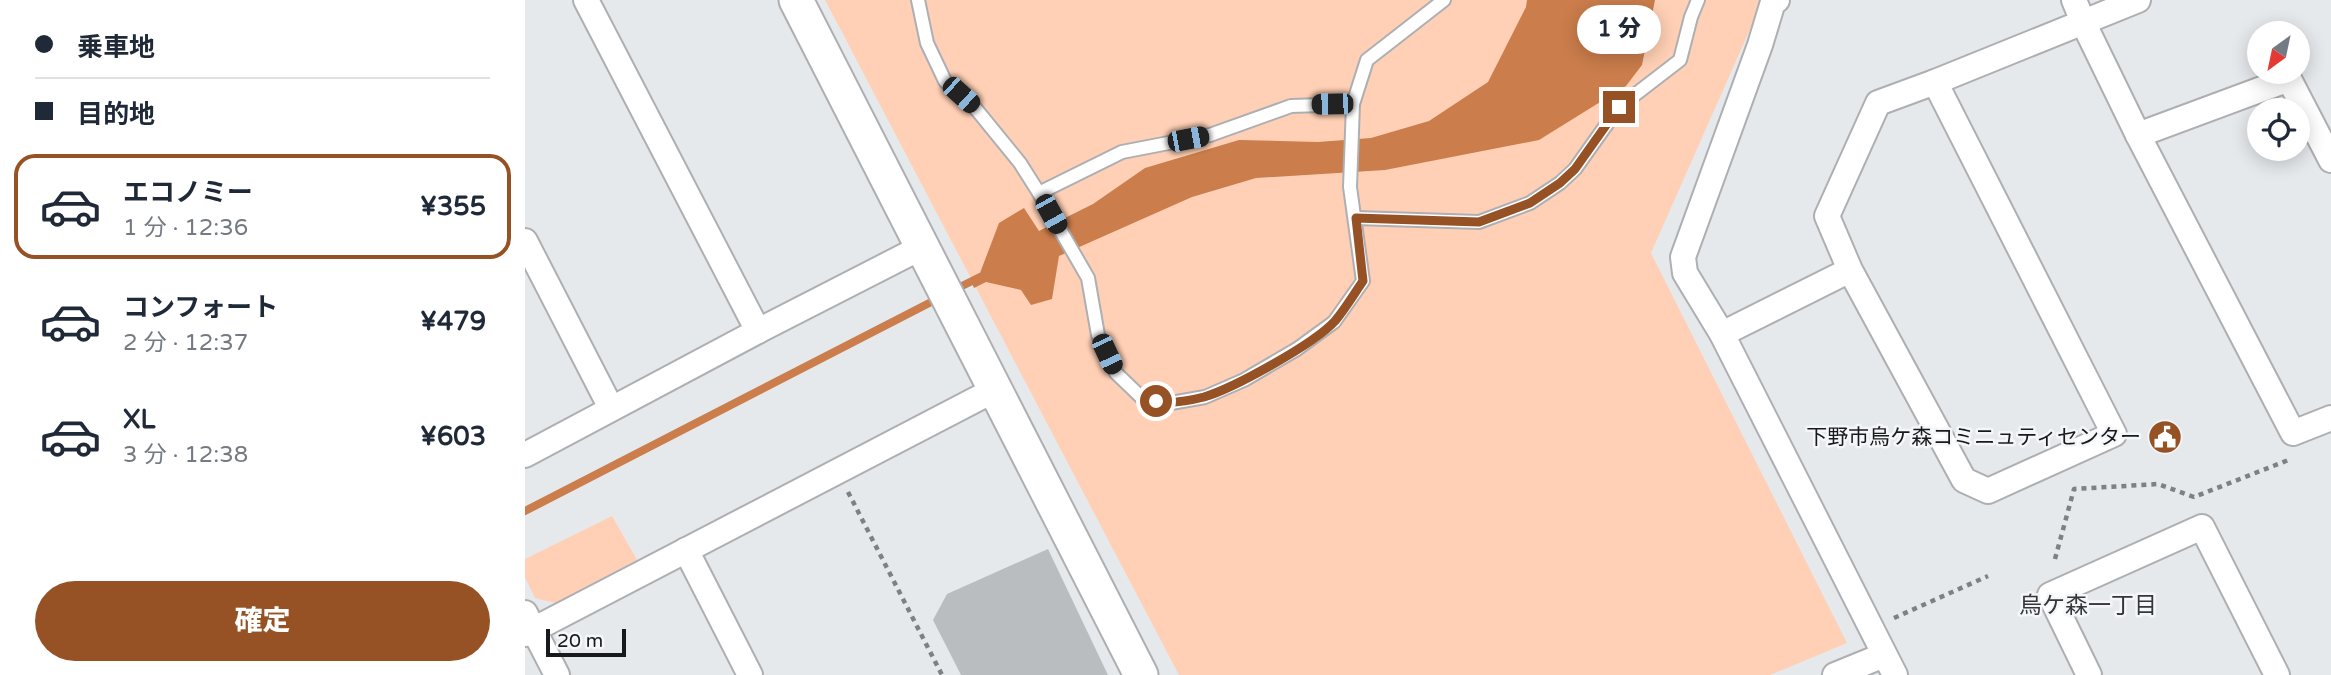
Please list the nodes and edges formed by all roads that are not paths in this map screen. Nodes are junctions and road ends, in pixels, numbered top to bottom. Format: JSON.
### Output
{"nodes":[{"id":1,"x":586,"y":0,"type":"edge"},
{"id":2,"x":796,"y":0,"type":"edge"},
{"id":3,"x":918,"y":0,"type":"edge"},
{"id":4,"x":1444,"y":0,"type":"edge"},
{"id":5,"x":1698,"y":0,"type":"edge"},
{"id":6,"x":1777,"y":0,"type":"edge"},
{"id":7,"x":2138,"y":0,"type":"edge"},
{"id":8,"x":2079,"y":11,"type":"edge"},
{"id":9,"x":1935,"y":82,"type":"junction"},
{"id":10,"x":1353,"y":104,"type":"junction"},
{"id":11,"x":2138,"y":135,"type":"junction"},
{"id":12,"x":2331,"y":160,"type":"edge"},
{"id":13,"x":1039,"y":193,"type":"junction"},
{"id":14,"x":1356,"y":218,"type":"junction"},
{"id":15,"x":525,"y":241,"type":"edge"},
{"id":16,"x":922,"y":247,"type":"junction"},
{"id":17,"x":1850,"y":270,"type":"junction"},
{"id":18,"x":758,"y":331,"type":"junction"},
{"id":19,"x":1722,"y":334,"type":"junction"},
{"id":20,"x":996,"y":389,"type":"junction"},
{"id":21,"x":611,"y":408,"type":"junction"},
{"id":22,"x":2331,"y":418,"type":"edge"},
{"id":23,"x":525,"y":455,"type":"edge"},
{"id":24,"x":685,"y":550,"type":"junction"},
{"id":25,"x":528,"y":626,"type":"edge"},
{"id":26,"x":1889,"y":665,"type":"edge"},
{"id":27,"x":557,"y":675,"type":"edge"},
{"id":28,"x":750,"y":675,"type":"edge"},
{"id":29,"x":1141,"y":675,"type":"edge"},
{"id":30,"x":1835,"y":675,"type":"edge"},
{"id":31,"x":2089,"y":675,"type":"edge"},
{"id":32,"x":2277,"y":675,"type":"edge"}],
"edges":[{"from":1,"to":18,"type":"street"},
{"from":2,"to":16,"type":"street"},
{"from":3,"to":13,"type":"lane"},
{"from":4,"to":10,"type":"lane"},
{"from":5,"to":14,"type":"lane"},
{"from":6,"to":19,"type":"street"},
{"from":7,"to":8,"type":"street"},
{"from":8,"to":9,"type":"street"},
{"from":8,"to":11,"type":"street"},
{"from":9,"to":17,"type":"street"},
{"from":9,"to":17,"type":"street"},
{"from":10,"to":13,"type":"lane"},
{"from":10,"to":14,"type":"lane"},
{"from":11,"to":12,"type":"street"},
{"from":11,"to":22,"type":"street"},
{"from":13,"to":14,"type":"lane"},
{"from":15,"to":21,"type":"street"},
{"from":16,"to":18,"type":"street"},
{"from":16,"to":20,"type":"street"},
{"from":17,"to":19,"type":"street"},
{"from":18,"to":21,"type":"street"},
{"from":19,"to":26,"type":"street"},
{"from":20,"to":24,"type":"street"},
{"from":20,"to":29,"type":"street"},
{"from":21,"to":23,"type":"street"},
{"from":24,"to":25,"type":"street"},
{"from":24,"to":28,"type":"street"},
{"from":25,"to":27,"type":"street"},
{"from":26,"to":30,"type":"street"},
{"from":31,"to":32,"type":"street"}]}
